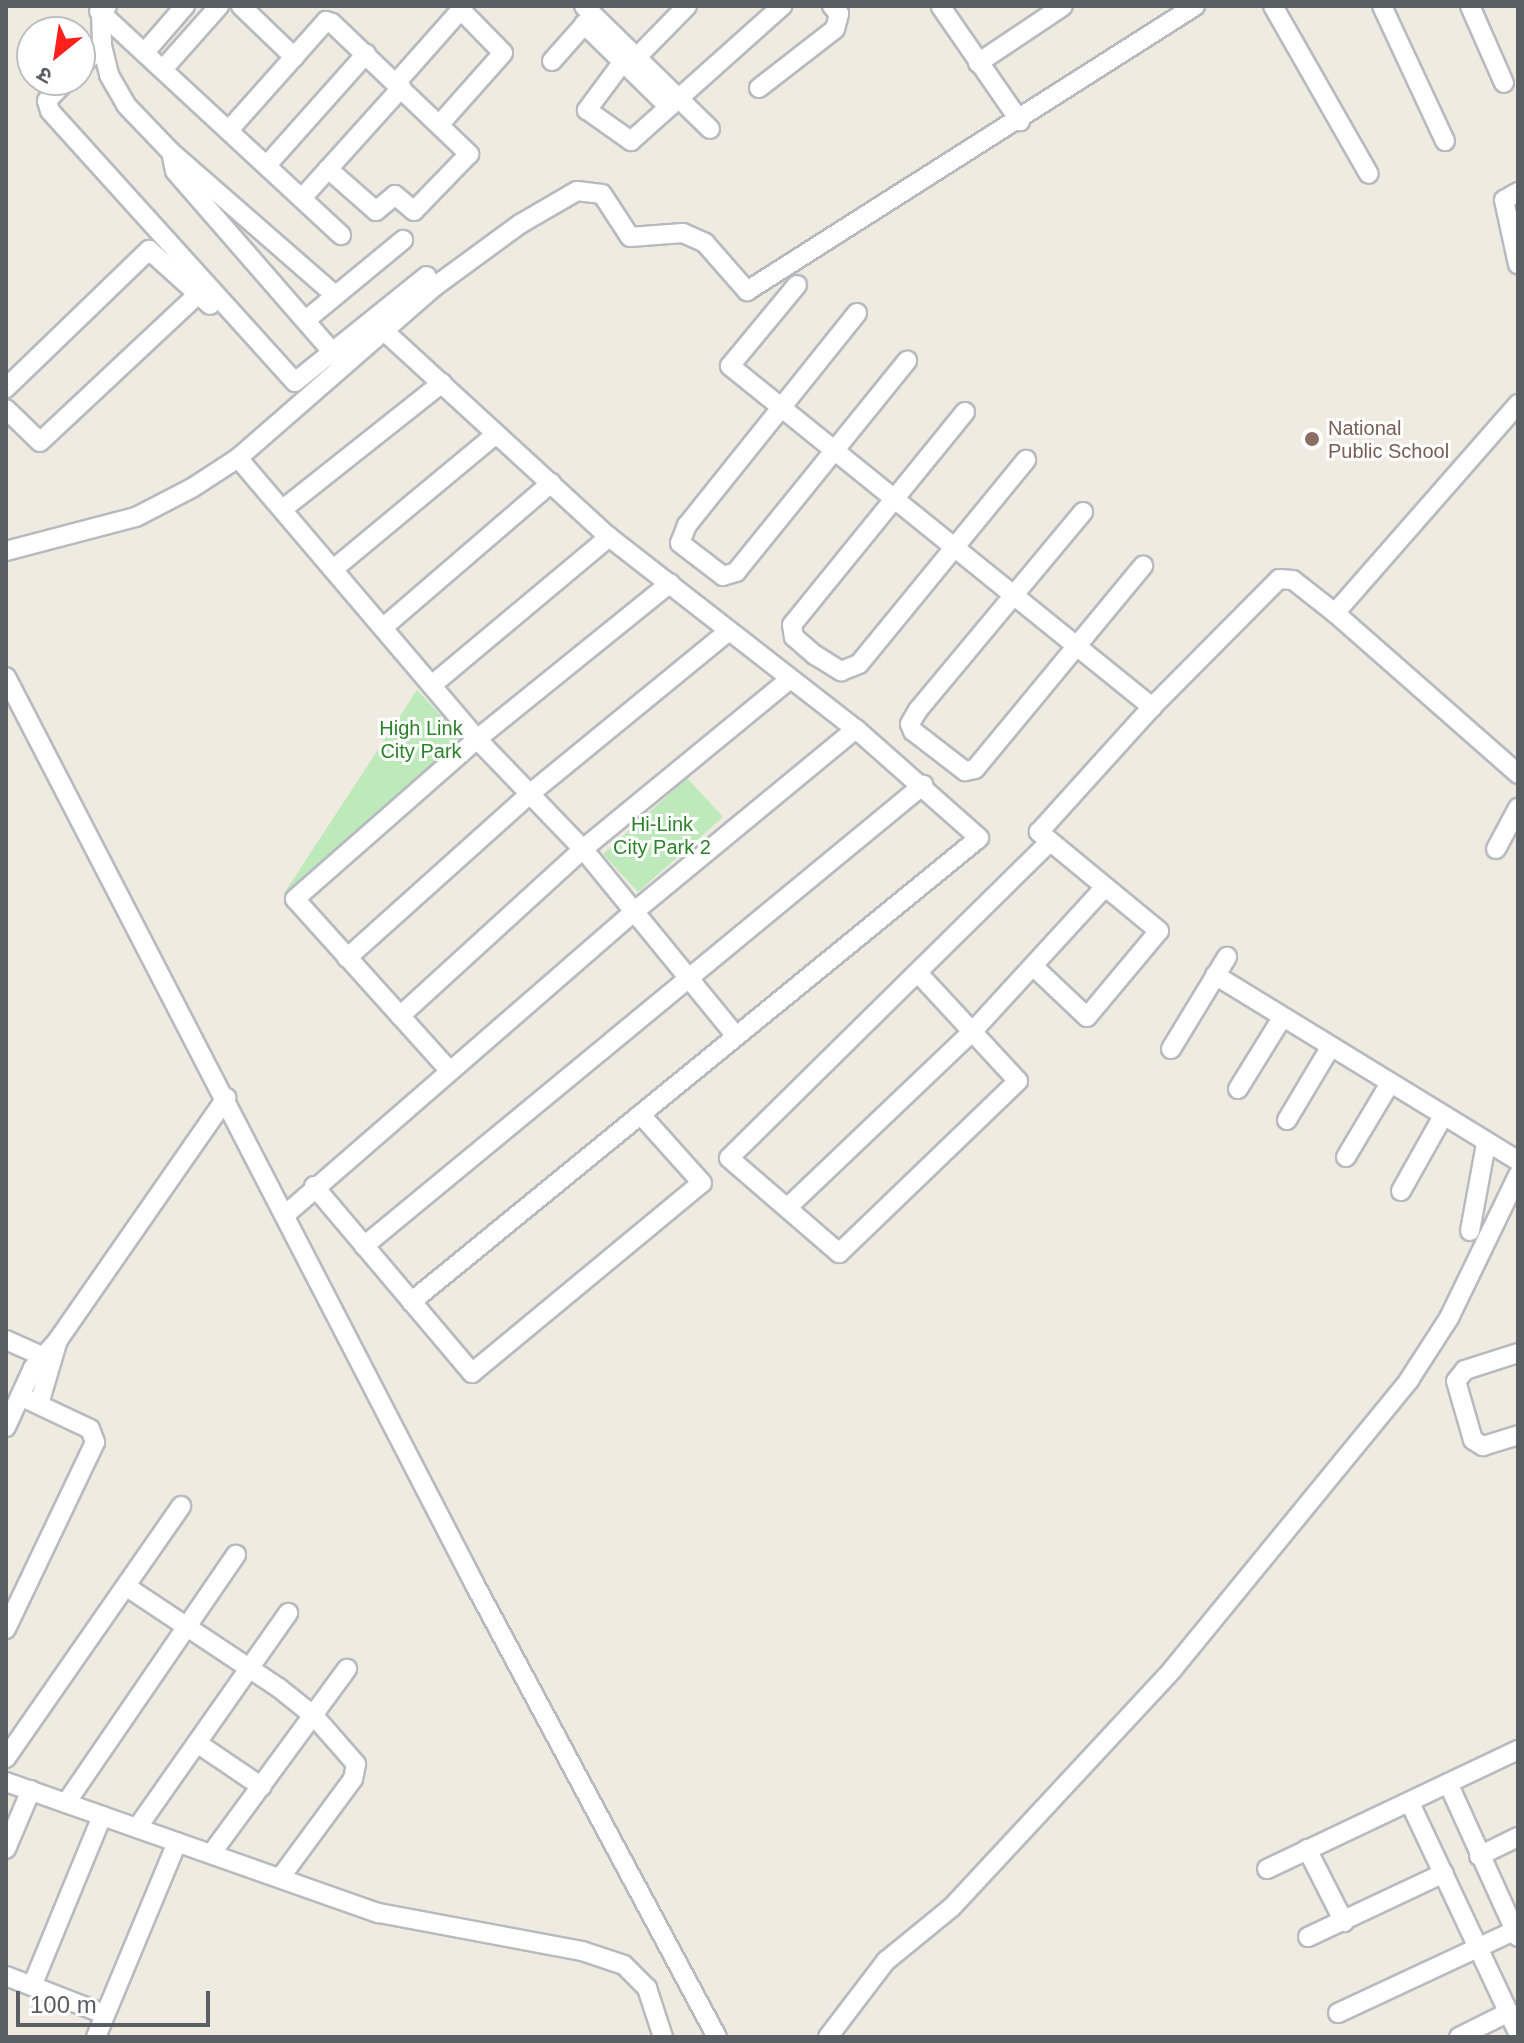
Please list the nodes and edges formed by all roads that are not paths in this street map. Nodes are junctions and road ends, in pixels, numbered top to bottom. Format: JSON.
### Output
{"nodes":[{"id":1,"x":185,"y":6,"type":"edge"},
{"id":2,"x":219,"y":6,"type":"edge"},
{"id":3,"x":241,"y":6,"type":"edge"},
{"id":4,"x":687,"y":6,"type":"edge"},
{"id":5,"x":782,"y":6,"type":"edge"},
{"id":6,"x":832,"y":6,"type":"edge"},
{"id":7,"x":942,"y":6,"type":"edge"},
{"id":8,"x":1063,"y":6,"type":"edge"},
{"id":9,"x":1273,"y":6,"type":"edge"},
{"id":10,"x":1382,"y":6,"type":"edge"},
{"id":11,"x":1470,"y":6,"type":"edge"},
{"id":12,"x":100,"y":8,"type":"edge"},
{"id":13,"x":1183,"y":9,"type":"edge"},
{"id":14,"x":590,"y":13,"type":"edge"},
{"id":15,"x":102,"y":46,"type":"junction"},
{"id":16,"x":96,"y":52,"type":"edge"},
{"id":17,"x":145,"y":52,"type":"junction"},
{"id":18,"x":366,"y":54,"type":"junction"},
{"id":19,"x":294,"y":57,"type":"junction"},
{"id":20,"x":552,"y":61,"type":"dead end"},
{"id":21,"x":629,"y":61,"type":"junction"},
{"id":22,"x":978,"y":63,"type":"junction"},
{"id":23,"x":164,"y":68,"type":"junction"},
{"id":24,"x":1504,"y":83,"type":"dead end"},
{"id":25,"x":398,"y":85,"type":"junction"},
{"id":26,"x":759,"y":88,"type":"dead end"},
{"id":27,"x":52,"y":96,"type":"edge"},
{"id":28,"x":673,"y":101,"type":"junction"},
{"id":29,"x":1020,"y":121,"type":"junction"},
{"id":30,"x":440,"y":124,"type":"junction"},
{"id":31,"x":710,"y":129,"type":"dead end"},
{"id":32,"x":229,"y":130,"type":"junction"},
{"id":33,"x":1445,"y":141,"type":"dead end"},
{"id":34,"x":171,"y":152,"type":"junction"},
{"id":35,"x":267,"y":165,"type":"junction"},
{"id":36,"x":328,"y":169,"type":"junction"},
{"id":37,"x":1369,"y":174,"type":"dead end"},
{"id":38,"x":1518,"y":192,"type":"edge"},
{"id":39,"x":303,"y":197,"type":"junction"},
{"id":40,"x":255,"y":228,"type":"junction"},
{"id":41,"x":341,"y":235,"type":"dead end"},
{"id":42,"x":403,"y":240,"type":"dead end"},
{"id":43,"x":242,"y":243,"type":"junction"},
{"id":44,"x":1518,"y":264,"type":"edge"},
{"id":45,"x":427,"y":276,"type":"dead end"},
{"id":46,"x":797,"y":285,"type":"dead end"},
{"id":47,"x":335,"y":295,"type":"junction"},
{"id":48,"x":857,"y":313,"type":"dead end"},
{"id":49,"x":306,"y":320,"type":"junction"},
{"id":50,"x":383,"y":330,"type":"junction"},
{"id":51,"x":339,"y":360,"type":"junction"},
{"id":52,"x":907,"y":361,"type":"dead end"},
{"id":53,"x":442,"y":383,"type":"junction"},
{"id":54,"x":6,"y":388,"type":"edge"},
{"id":55,"x":1518,"y":404,"type":"edge"},
{"id":56,"x":782,"y":407,"type":"junction"},
{"id":57,"x":6,"y":409,"type":"edge"},
{"id":58,"x":965,"y":412,"type":"dead end"},
{"id":59,"x":496,"y":434,"type":"junction"},
{"id":60,"x":834,"y":449,"type":"junction"},
{"id":61,"x":238,"y":458,"type":"junction"},
{"id":62,"x":1026,"y":460,"type":"dead end"},
{"id":63,"x":551,"y":483,"type":"junction"},
{"id":64,"x":894,"y":497,"type":"junction"},
{"id":65,"x":283,"y":509,"type":"junction"},
{"id":66,"x":1083,"y":512,"type":"dead end"},
{"id":67,"x":609,"y":537,"type":"junction"},
{"id":68,"x":954,"y":546,"type":"junction"},
{"id":69,"x":6,"y":551,"type":"edge"},
{"id":70,"x":1143,"y":566,"type":"dead end"},
{"id":71,"x":336,"y":567,"type":"junction"},
{"id":72,"x":670,"y":583,"type":"junction"},
{"id":73,"x":1014,"y":596,"type":"junction"},
{"id":74,"x":1335,"y":613,"type":"junction"},
{"id":75,"x":386,"y":625,"type":"junction"},
{"id":76,"x":729,"y":631,"type":"junction"},
{"id":77,"x":1076,"y":646,"type":"junction"},
{"id":78,"x":6,"y":677,"type":"edge"},
{"id":79,"x":790,"y":679,"type":"junction"},
{"id":80,"x":432,"y":685,"type":"junction"},
{"id":81,"x":1152,"y":707,"type":"junction"},
{"id":82,"x":856,"y":729,"type":"junction"},
{"id":83,"x":477,"y":739,"type":"junction"},
{"id":84,"x":1518,"y":774,"type":"edge"},
{"id":85,"x":923,"y":785,"type":"junction"},
{"id":86,"x":532,"y":792,"type":"junction"},
{"id":87,"x":1518,"y":808,"type":"edge"},
{"id":88,"x":1050,"y":841,"type":"junction"},
{"id":89,"x":583,"y":849,"type":"junction"},
{"id":90,"x":1496,"y":849,"type":"dead end"},
{"id":91,"x":1105,"y":887,"type":"junction"},
{"id":92,"x":635,"y":911,"type":"junction"},
{"id":93,"x":1227,"y":957,"type":"dead end"},
{"id":94,"x":347,"y":958,"type":"junction"},
{"id":95,"x":1033,"y":966,"type":"junction"},
{"id":96,"x":918,"y":973,"type":"junction"},
{"id":97,"x":688,"y":975,"type":"junction"},
{"id":98,"x":1215,"y":975,"type":"junction"},
{"id":99,"x":400,"y":1016,"type":"junction"},
{"id":100,"x":1282,"y":1018,"type":"junction"},
{"id":101,"x":973,"y":1031,"type":"junction"},
{"id":102,"x":735,"y":1035,"type":"junction"},
{"id":103,"x":1330,"y":1048,"type":"junction"},
{"id":104,"x":1171,"y":1049,"type":"dead end"},
{"id":105,"x":449,"y":1070,"type":"junction"},
{"id":106,"x":1389,"y":1085,"type":"junction"},
{"id":107,"x":1238,"y":1089,"type":"dead end"},
{"id":108,"x":226,"y":1098,"type":"junction"},
{"id":109,"x":643,"y":1117,"type":"junction"},
{"id":110,"x":1442,"y":1118,"type":"junction"},
{"id":111,"x":1287,"y":1120,"type":"dead end"},
{"id":112,"x":1486,"y":1144,"type":"junction"},
{"id":113,"x":1346,"y":1157,"type":"dead end"},
{"id":114,"x":1518,"y":1161,"type":"edge"},
{"id":115,"x":1518,"y":1175,"type":"edge"},
{"id":116,"x":314,"y":1186,"type":"junction"},
{"id":117,"x":1401,"y":1191,"type":"dead end"},
{"id":118,"x":787,"y":1208,"type":"junction"},
{"id":119,"x":285,"y":1215,"type":"junction"},
{"id":120,"x":1470,"y":1231,"type":"dead end"},
{"id":121,"x":364,"y":1246,"type":"junction"},
{"id":122,"x":411,"y":1302,"type":"junction"},
{"id":123,"x":6,"y":1340,"type":"edge"},
{"id":124,"x":58,"y":1340,"type":"junction"},
{"id":125,"x":1518,"y":1353,"type":"edge"},
{"id":126,"x":42,"y":1356,"type":"junction"},
{"id":127,"x":20,"y":1396,"type":"junction"},
{"id":128,"x":39,"y":1404,"type":"junction"},
{"id":129,"x":6,"y":1427,"type":"edge"},
{"id":130,"x":1518,"y":1435,"type":"edge"},
{"id":131,"x":181,"y":1506,"type":"dead end"},
{"id":132,"x":236,"y":1555,"type":"dead end"},
{"id":133,"x":127,"y":1587,"type":"junction"},
{"id":134,"x":288,"y":1613,"type":"dead end"},
{"id":135,"x":187,"y":1625,"type":"junction"},
{"id":136,"x":6,"y":1629,"type":"edge"},
{"id":137,"x":250,"y":1668,"type":"junction"},
{"id":138,"x":347,"y":1669,"type":"dead end"},
{"id":139,"x":314,"y":1716,"type":"junction"},
{"id":140,"x":197,"y":1743,"type":"junction"},
{"id":141,"x":1518,"y":1750,"type":"edge"},
{"id":142,"x":6,"y":1758,"type":"edge"},
{"id":143,"x":6,"y":1782,"type":"edge"},
{"id":144,"x":1448,"y":1783,"type":"junction"},
{"id":145,"x":262,"y":1787,"type":"junction"},
{"id":146,"x":31,"y":1790,"type":"junction"},
{"id":147,"x":66,"y":1803,"type":"junction"},
{"id":148,"x":1410,"y":1803,"type":"junction"},
{"id":149,"x":102,"y":1816,"type":"junction"},
{"id":150,"x":137,"y":1828,"type":"junction"},
{"id":151,"x":1518,"y":1837,"type":"edge"},
{"id":152,"x":177,"y":1842,"type":"junction"},
{"id":153,"x":6,"y":1849,"type":"edge"},
{"id":154,"x":1307,"y":1849,"type":"junction"},
{"id":155,"x":211,"y":1854,"type":"junction"},
{"id":156,"x":1479,"y":1856,"type":"junction"},
{"id":157,"x":1267,"y":1869,"type":"dead end"},
{"id":158,"x":1444,"y":1873,"type":"junction"},
{"id":159,"x":280,"y":1878,"type":"junction"},
{"id":160,"x":1344,"y":1922,"type":"junction"},
{"id":161,"x":1517,"y":1932,"type":"edge"},
{"id":162,"x":1308,"y":1937,"type":"dead end"},
{"id":163,"x":1476,"y":1946,"type":"junction"},
{"id":164,"x":6,"y":1976,"type":"edge"},
{"id":165,"x":32,"y":1986,"type":"junction"},
{"id":166,"x":1509,"y":2012,"type":"junction"},
{"id":167,"x":1338,"y":2013,"type":"dead end"},
{"id":168,"x":104,"y":2014,"type":"junction"},
{"id":169,"x":1518,"y":2033,"type":"edge"},
{"id":170,"x":96,"y":2037,"type":"edge"},
{"id":171,"x":663,"y":2037,"type":"edge"},
{"id":172,"x":717,"y":2037,"type":"edge"},
{"id":173,"x":828,"y":2037,"type":"edge"},
{"id":174,"x":1459,"y":2037,"type":"edge"}],
"edges":[{"from":1,"to":17,"type":"street"},
{"from":2,"to":23,"type":"street"},
{"from":3,"to":19,"type":"street"},
{"from":4,"to":21,"type":"street"},
{"from":5,"to":28,"type":"street"},
{"from":6,"to":26,"type":"street"},
{"from":7,"to":22,"type":"street"},
{"from":8,"to":22,"type":"street"},
{"from":9,"to":37,"type":"street"},
{"from":10,"to":33,"type":"street"},
{"from":11,"to":24,"type":"street"},
{"from":12,"to":15,"type":"street"},
{"from":12,"to":17,"type":"street"},
{"from":13,"to":29,"type":"street"},
{"from":14,"to":20,"type":"street"},
{"from":14,"to":21,"type":"street"},
{"from":15,"to":16,"type":"street"},
{"from":15,"to":34,"type":"street"},
{"from":17,"to":23,"type":"street"},
{"from":18,"to":19,"type":"street"},
{"from":18,"to":25,"type":"street"},
{"from":18,"to":35,"type":"street"},
{"from":19,"to":32,"type":"street"},
{"from":21,"to":28,"type":"street"},
{"from":21,"to":28,"type":"street"},
{"from":22,"to":29,"type":"street"},
{"from":23,"to":32,"type":"street"},
{"from":25,"to":30,"type":"street"},
{"from":25,"to":30,"type":"street"},
{"from":25,"to":36,"type":"street"},
{"from":27,"to":51,"type":"street"},
{"from":28,"to":31,"type":"street"},
{"from":29,"to":50,"type":"street"},
{"from":30,"to":36,"type":"street"},
{"from":32,"to":35,"type":"street"},
{"from":34,"to":40,"type":"street"},
{"from":34,"to":43,"type":"street"},
{"from":35,"to":39,"type":"street"},
{"from":36,"to":39,"type":"street"},
{"from":38,"to":44,"type":"street"},
{"from":39,"to":41,"type":"street"},
{"from":40,"to":43,"type":"street"},
{"from":40,"to":47,"type":"street"},
{"from":42,"to":47,"type":"street"},
{"from":43,"to":49,"type":"street"},
{"from":45,"to":51,"type":"street"},
{"from":46,"to":56,"type":"street"},
{"from":47,"to":49,"type":"street"},
{"from":48,"to":56,"type":"street"},
{"from":49,"to":51,"type":"street"},
{"from":50,"to":51,"type":"street"},
{"from":50,"to":53,"type":"street"},
{"from":51,"to":61,"type":"street"},
{"from":52,"to":60,"type":"street"},
{"from":53,"to":59,"type":"street"},
{"from":53,"to":65,"type":"street"},
{"from":54,"to":57,"type":"street"},
{"from":55,"to":74,"type":"street"},
{"from":56,"to":60,"type":"street"},
{"from":56,"to":60,"type":"street"},
{"from":58,"to":64,"type":"street"},
{"from":59,"to":63,"type":"street"},
{"from":59,"to":71,"type":"street"},
{"from":60,"to":64,"type":"street"},
{"from":61,"to":65,"type":"street"},
{"from":61,"to":69,"type":"street"},
{"from":62,"to":68,"type":"street"},
{"from":63,"to":67,"type":"street"},
{"from":63,"to":75,"type":"street"},
{"from":64,"to":68,"type":"street"},
{"from":64,"to":68,"type":"street"},
{"from":65,"to":71,"type":"street"},
{"from":66,"to":73,"type":"street"},
{"from":67,"to":72,"type":"street"},
{"from":67,"to":80,"type":"street"},
{"from":68,"to":73,"type":"street"},
{"from":70,"to":77,"type":"street"},
{"from":71,"to":75,"type":"street"},
{"from":72,"to":76,"type":"street"},
{"from":72,"to":83,"type":"street"},
{"from":73,"to":77,"type":"street"},
{"from":73,"to":77,"type":"street"},
{"from":74,"to":81,"type":"street"},
{"from":74,"to":84,"type":"street"},
{"from":75,"to":80,"type":"street"},
{"from":76,"to":79,"type":"street"},
{"from":76,"to":86,"type":"street"},
{"from":77,"to":81,"type":"street"},
{"from":78,"to":108,"type":"street"},
{"from":79,"to":82,"type":"street"},
{"from":79,"to":89,"type":"street"},
{"from":80,"to":83,"type":"street"},
{"from":81,"to":88,"type":"street"},
{"from":82,"to":85,"type":"street"},
{"from":82,"to":92,"type":"street"},
{"from":83,"to":86,"type":"street"},
{"from":83,"to":94,"type":"street"},
{"from":85,"to":97,"type":"street"},
{"from":85,"to":102,"type":"street"},
{"from":86,"to":89,"type":"street"},
{"from":86,"to":94,"type":"street"},
{"from":87,"to":90,"type":"street"},
{"from":88,"to":91,"type":"street"},
{"from":88,"to":96,"type":"street"},
{"from":89,"to":92,"type":"street"},
{"from":89,"to":99,"type":"street"},
{"from":91,"to":95,"type":"street"},
{"from":91,"to":95,"type":"street"},
{"from":92,"to":97,"type":"street"},
{"from":92,"to":105,"type":"street"},
{"from":93,"to":98,"type":"street"},
{"from":94,"to":99,"type":"street"},
{"from":95,"to":101,"type":"street"},
{"from":96,"to":101,"type":"street"},
{"from":96,"to":118,"type":"street"},
{"from":97,"to":102,"type":"street"},
{"from":97,"to":121,"type":"street"},
{"from":98,"to":100,"type":"street"},
{"from":98,"to":104,"type":"street"},
{"from":99,"to":105,"type":"street"},
{"from":100,"to":103,"type":"street"},
{"from":100,"to":107,"type":"street"},
{"from":101,"to":118,"type":"street"},
{"from":101,"to":118,"type":"street"},
{"from":102,"to":109,"type":"street"},
{"from":103,"to":106,"type":"street"},
{"from":103,"to":111,"type":"street"},
{"from":105,"to":116,"type":"street"},
{"from":106,"to":110,"type":"street"},
{"from":106,"to":113,"type":"street"},
{"from":108,"to":119,"type":"street"},
{"from":108,"to":124,"type":"street"},
{"from":109,"to":122,"type":"street"},
{"from":109,"to":122,"type":"street"},
{"from":110,"to":112,"type":"street"},
{"from":110,"to":117,"type":"street"},
{"from":112,"to":114,"type":"street"},
{"from":112,"to":120,"type":"street"},
{"from":115,"to":173,"type":"street"},
{"from":116,"to":119,"type":"street"},
{"from":116,"to":121,"type":"street"},
{"from":119,"to":172,"type":"street"},
{"from":121,"to":122,"type":"street"},
{"from":123,"to":126,"type":"street"},
{"from":124,"to":126,"type":"street"},
{"from":124,"to":128,"type":"street"},
{"from":125,"to":130,"type":"street"},
{"from":126,"to":127,"type":"street"},
{"from":127,"to":128,"type":"street"},
{"from":127,"to":129,"type":"street"},
{"from":128,"to":136,"type":"street"},
{"from":131,"to":133,"type":"street"},
{"from":132,"to":135,"type":"street"},
{"from":133,"to":135,"type":"street"},
{"from":133,"to":142,"type":"street"},
{"from":134,"to":137,"type":"street"},
{"from":135,"to":137,"type":"street"},
{"from":135,"to":147,"type":"street"},
{"from":137,"to":139,"type":"street"},
{"from":137,"to":140,"type":"street"},
{"from":138,"to":139,"type":"street"},
{"from":139,"to":145,"type":"street"},
{"from":139,"to":159,"type":"street"},
{"from":140,"to":145,"type":"street"},
{"from":140,"to":150,"type":"street"},
{"from":141,"to":144,"type":"street"},
{"from":143,"to":146,"type":"street"},
{"from":144,"to":148,"type":"street"},
{"from":144,"to":156,"type":"street"},
{"from":145,"to":155,"type":"street"},
{"from":146,"to":147,"type":"street"},
{"from":146,"to":153,"type":"street"},
{"from":147,"to":149,"type":"street"},
{"from":148,"to":154,"type":"street"},
{"from":148,"to":158,"type":"street"},
{"from":149,"to":150,"type":"street"},
{"from":149,"to":165,"type":"street"},
{"from":150,"to":152,"type":"street"},
{"from":151,"to":156,"type":"street"},
{"from":152,"to":155,"type":"street"},
{"from":152,"to":168,"type":"street"},
{"from":154,"to":157,"type":"street"},
{"from":154,"to":160,"type":"street"},
{"from":155,"to":159,"type":"street"},
{"from":156,"to":161,"type":"street"},
{"from":158,"to":160,"type":"street"},
{"from":158,"to":163,"type":"street"},
{"from":159,"to":171,"type":"street"},
{"from":160,"to":162,"type":"street"},
{"from":161,"to":163,"type":"street"},
{"from":163,"to":166,"type":"street"},
{"from":163,"to":167,"type":"street"},
{"from":164,"to":165,"type":"street"},
{"from":165,"to":168,"type":"street"},
{"from":166,"to":169,"type":"street"},
{"from":166,"to":174,"type":"street"},
{"from":168,"to":170,"type":"street"}]}
